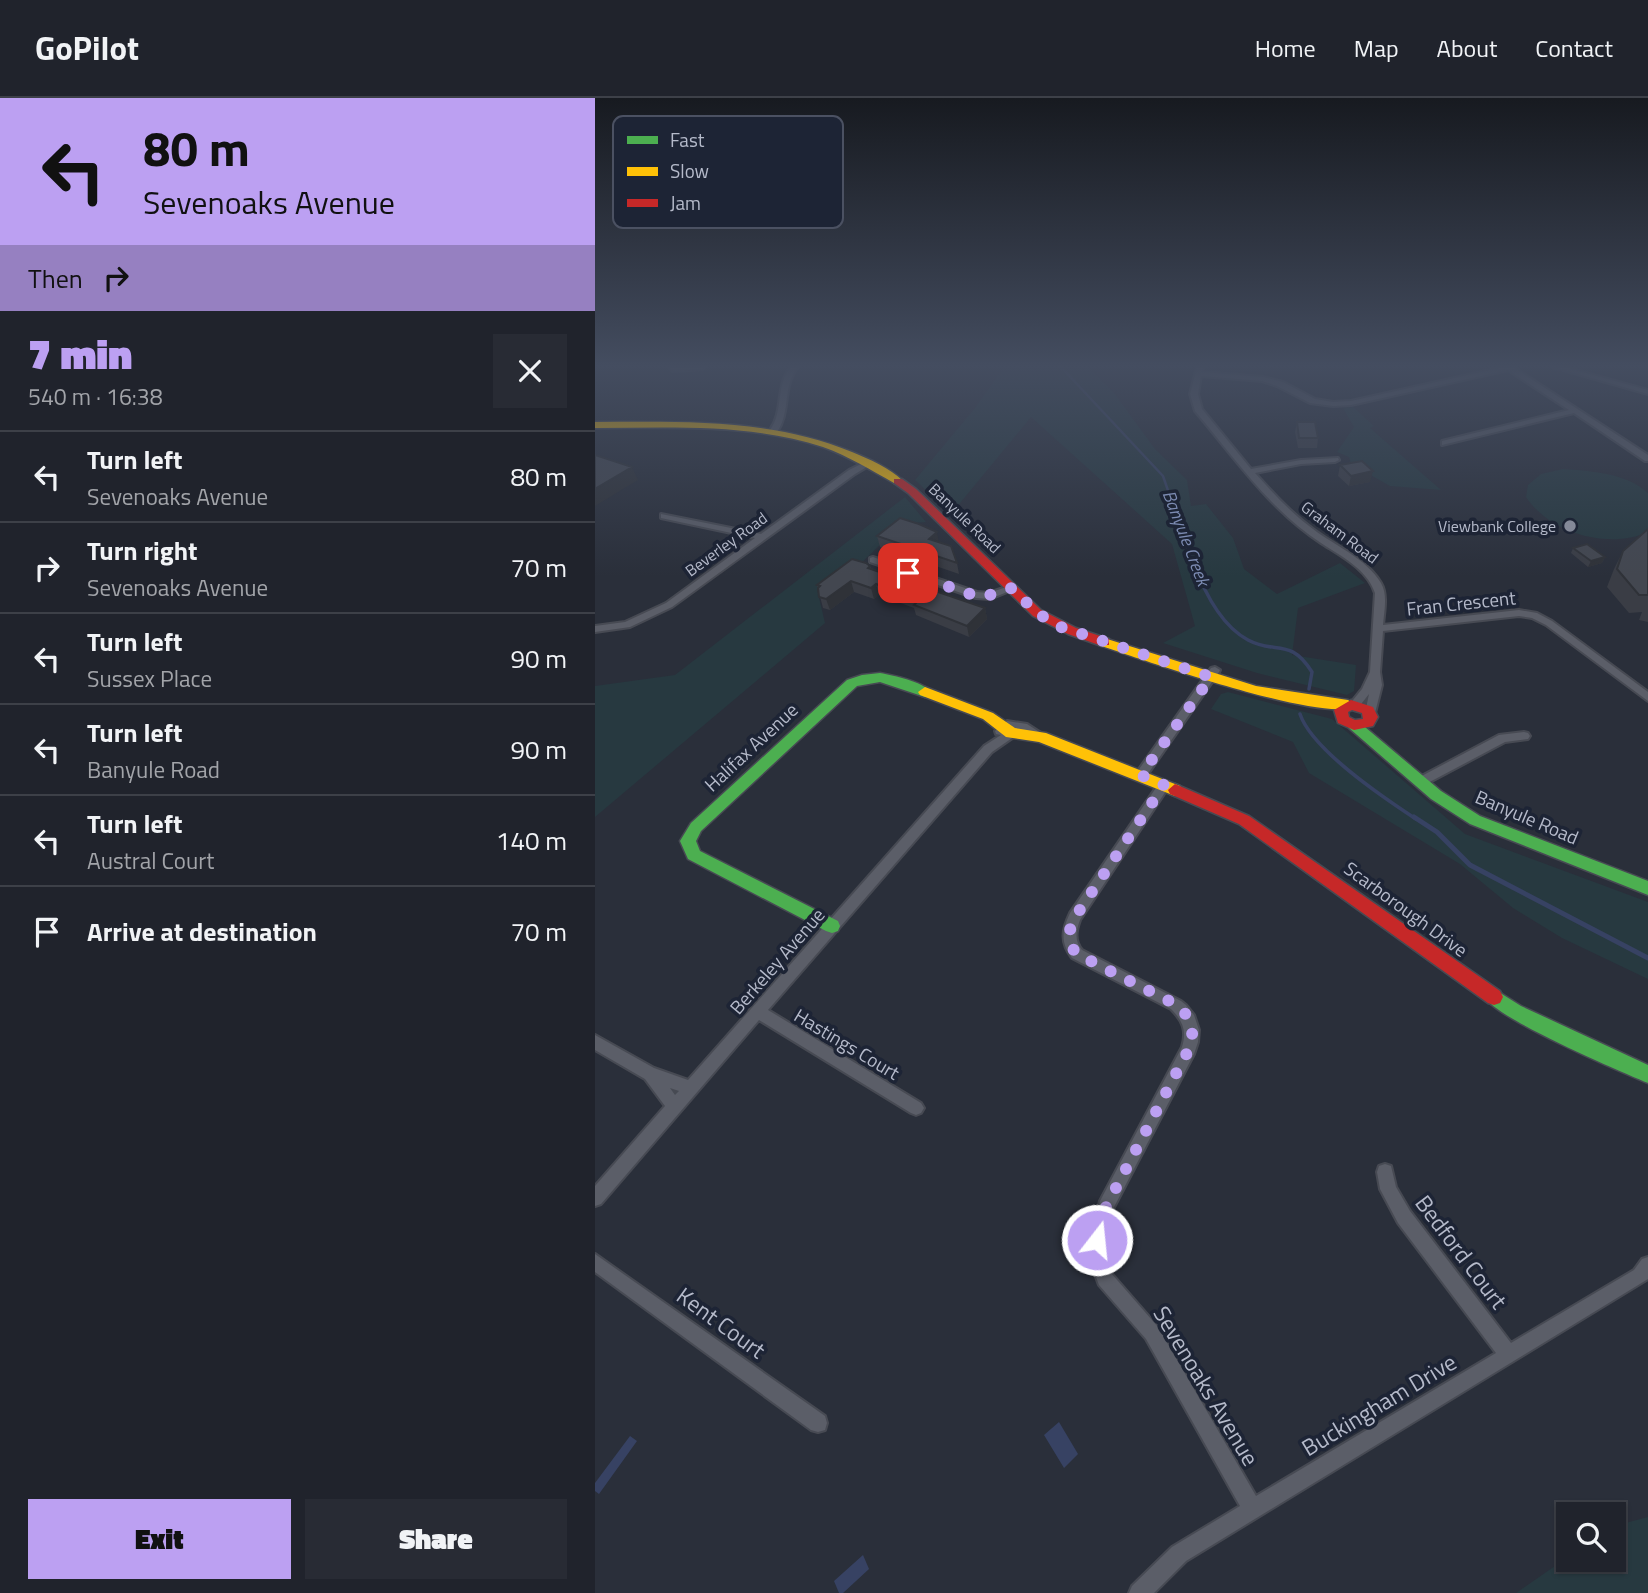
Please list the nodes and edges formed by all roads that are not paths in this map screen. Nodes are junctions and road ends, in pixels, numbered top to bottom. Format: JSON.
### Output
{"nodes":[{"id":1,"x":796,"y":437,"type":"edge"},
{"id":2,"x":1222,"y":437,"type":"edge"},
{"id":3,"x":1470,"y":437,"type":"edge"},
{"id":4,"x":1614,"y":437,"type":"edge"},
{"id":5,"x":1445,"y":443,"type":"dead end"},
{"id":6,"x":1648,"y":459,"type":"edge"},
{"id":7,"x":1335,"y":460,"type":"dead end"},
{"id":8,"x":866,"y":465,"type":"junction"},
{"id":9,"x":1251,"y":471,"type":"junction"},
{"id":10,"x":664,"y":516,"type":"dead end"},
{"id":11,"x":763,"y":537,"type":"junction"},
{"id":12,"x":873,"y":560,"type":"dead end"},
{"id":13,"x":1017,"y":592,"type":"junction"},
{"id":14,"x":595,"y":629,"type":"edge"},
{"id":15,"x":1377,"y":629,"type":"junction"},
{"id":16,"x":1375,"y":672,"type":"junction"},
{"id":17,"x":1213,"y":673,"type":"junction"},
{"id":18,"x":1648,"y":696,"type":"edge"},
{"id":19,"x":1350,"y":714,"type":"junction"},
{"id":20,"x":1370,"y":717,"type":"junction"},
{"id":21,"x":1008,"y":730,"type":"junction"},
{"id":22,"x":1524,"y":736,"type":"dead end"},
{"id":23,"x":1401,"y":765,"type":"junction"},
{"id":24,"x":1141,"y":775,"type":"junction"},
{"id":25,"x":1420,"y":782,"type":"junction"},
{"id":26,"x":1164,"y":785,"type":"junction"},
{"id":27,"x":1648,"y":888,"type":"edge"},
{"id":28,"x":832,"y":926,"type":"junction"},
{"id":29,"x":758,"y":1012,"type":"junction"},
{"id":30,"x":595,"y":1042,"type":"edge"},
{"id":31,"x":650,"y":1074,"type":"junction"},
{"id":32,"x":1648,"y":1074,"type":"edge"},
{"id":33,"x":691,"y":1088,"type":"junction"},
{"id":34,"x":675,"y":1107,"type":"junction"},
{"id":35,"x":916,"y":1108,"type":"dead end"},
{"id":36,"x":1385,"y":1172,"type":"dead end"},
{"id":37,"x":595,"y":1198,"type":"edge"},
{"id":38,"x":595,"y":1262,"type":"edge"},
{"id":39,"x":1648,"y":1265,"type":"edge"},
{"id":40,"x":1509,"y":1355,"type":"junction"},
{"id":41,"x":818,"y":1423,"type":"dead end"},
{"id":42,"x":1253,"y":1510,"type":"junction"},
{"id":43,"x":1139,"y":1593,"type":"edge"}],
"edges":[{"from":1,"to":8,"type":"street","name":"Banyule Road"},
{"from":2,"to":9,"type":"street","name":"Graham Road"},
{"from":3,"to":5,"type":"street"},
{"from":4,"to":6,"type":"street"},
{"from":7,"to":9,"type":"street"},
{"from":8,"to":11,"type":"street","name":"Beverley Road"},
{"from":8,"to":13,"type":"street","name":"Banyule Road"},
{"from":9,"to":15,"type":"street","name":"Graham Road"},
{"from":10,"to":11,"type":"street"},
{"from":11,"to":14,"type":"street","name":"Beverley Road"},
{"from":12,"to":13,"type":"street"},
{"from":13,"to":17,"type":"street","name":"Banyule Road"},
{"from":13,"to":17,"type":"street","name":"Banyule Road"},
{"from":15,"to":16,"type":"street","name":"Graham Road"},
{"from":15,"to":18,"type":"street","name":"Fran Crescent"},
{"from":16,"to":19,"type":"street","name":"Graham Road"},
{"from":16,"to":20,"type":"street","name":"Graham Road"},
{"from":17,"to":19,"type":"street","name":"Banyule Road"},
{"from":17,"to":24,"type":"street"},
{"from":19,"to":20,"type":"street"},
{"from":19,"to":23,"type":"street","name":"Banyule Road"},
{"from":20,"to":23,"type":"street","name":"Banyule Road"},
{"from":21,"to":24,"type":"street","name":"Halifax Avenue"},
{"from":21,"to":28,"type":"street","name":"Berkeley Avenue"},
{"from":21,"to":28,"type":"street","name":"Halifax Avenue"},
{"from":22,"to":25,"type":"street"},
{"from":23,"to":25,"type":"street","name":"Banyule Road"},
{"from":24,"to":26,"type":"street","name":"Scarborough Drive"},
{"from":25,"to":27,"type":"street","name":"Banyule Road"},
{"from":26,"to":32,"type":"street","name":"Scarborough Drive"},
{"from":26,"to":42,"type":"street","name":"Sevenoaks Avenue"},
{"from":28,"to":29,"type":"street","name":"Berkeley Avenue"},
{"from":29,"to":33,"type":"street","name":"Berkeley Avenue"},
{"from":29,"to":35,"type":"street","name":"Hastings Court"},
{"from":30,"to":31,"type":"street"},
{"from":31,"to":33,"type":"street"},
{"from":31,"to":34,"type":"street"},
{"from":33,"to":34,"type":"street","name":"Berkeley Avenue"},
{"from":34,"to":37,"type":"street","name":"Berkeley Avenue"},
{"from":36,"to":40,"type":"street","name":"Bedford Court"},
{"from":38,"to":41,"type":"street","name":"Kent Court"},
{"from":39,"to":40,"type":"street","name":"Buckingham Drive"},
{"from":40,"to":42,"type":"street","name":"Buckingham Drive"},
{"from":42,"to":43,"type":"street","name":"Buckingham Drive"}]}
